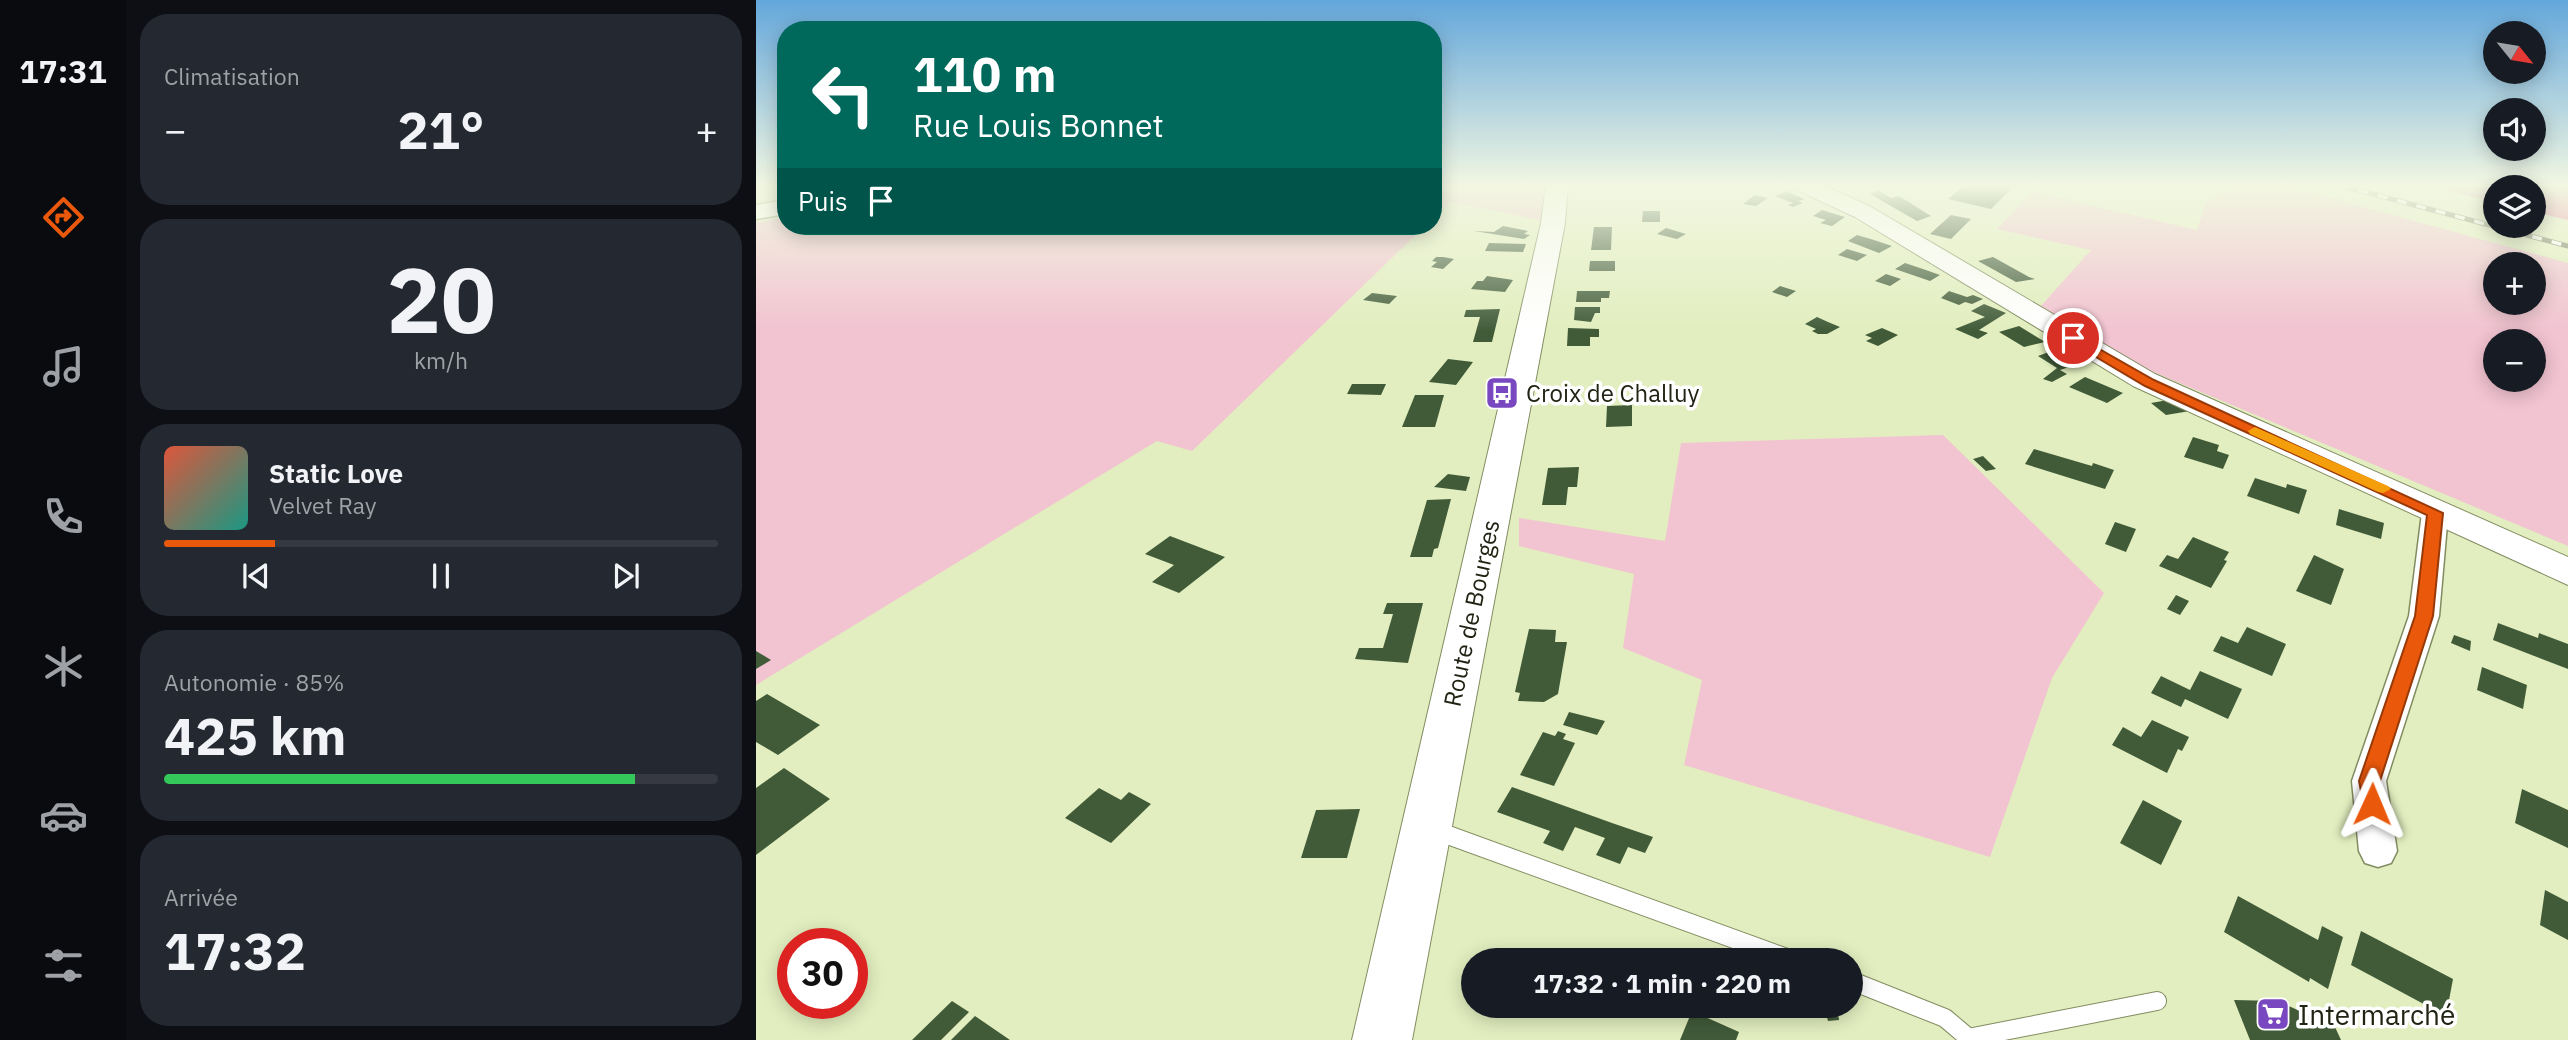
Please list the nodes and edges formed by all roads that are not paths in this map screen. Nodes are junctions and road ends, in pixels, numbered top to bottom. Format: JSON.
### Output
{"nodes":[{"id":1,"x":1551,"y":234,"type":"edge"},
{"id":2,"x":1899,"y":234,"type":"edge"},
{"id":3,"x":2435,"y":513,"type":"junction"},
{"id":4,"x":2568,"y":572,"type":"edge"},
{"id":5,"x":1427,"y":827,"type":"junction"},
{"id":6,"x":2378,"y":851,"type":"dead end"},
{"id":7,"x":1759,"y":948,"type":"edge"},
{"id":8,"x":1863,"y":985,"type":"edge"},
{"id":9,"x":2157,"y":1001,"type":"dead end"},
{"id":10,"x":1969,"y":1039,"type":"edge"},
{"id":11,"x":1382,"y":1040,"type":"edge"}],
"edges":[{"from":1,"to":5,"type":"street","name":"Route de Bourges"},
{"from":2,"to":3,"type":"street"},
{"from":3,"to":4,"type":"street"},
{"from":3,"to":6,"type":"street"},
{"from":5,"to":7,"type":"lane"},
{"from":5,"to":11,"type":"street","name":"Route de Bourges"},
{"from":8,"to":10,"type":"lane"},
{"from":9,"to":10,"type":"lane"}]}
